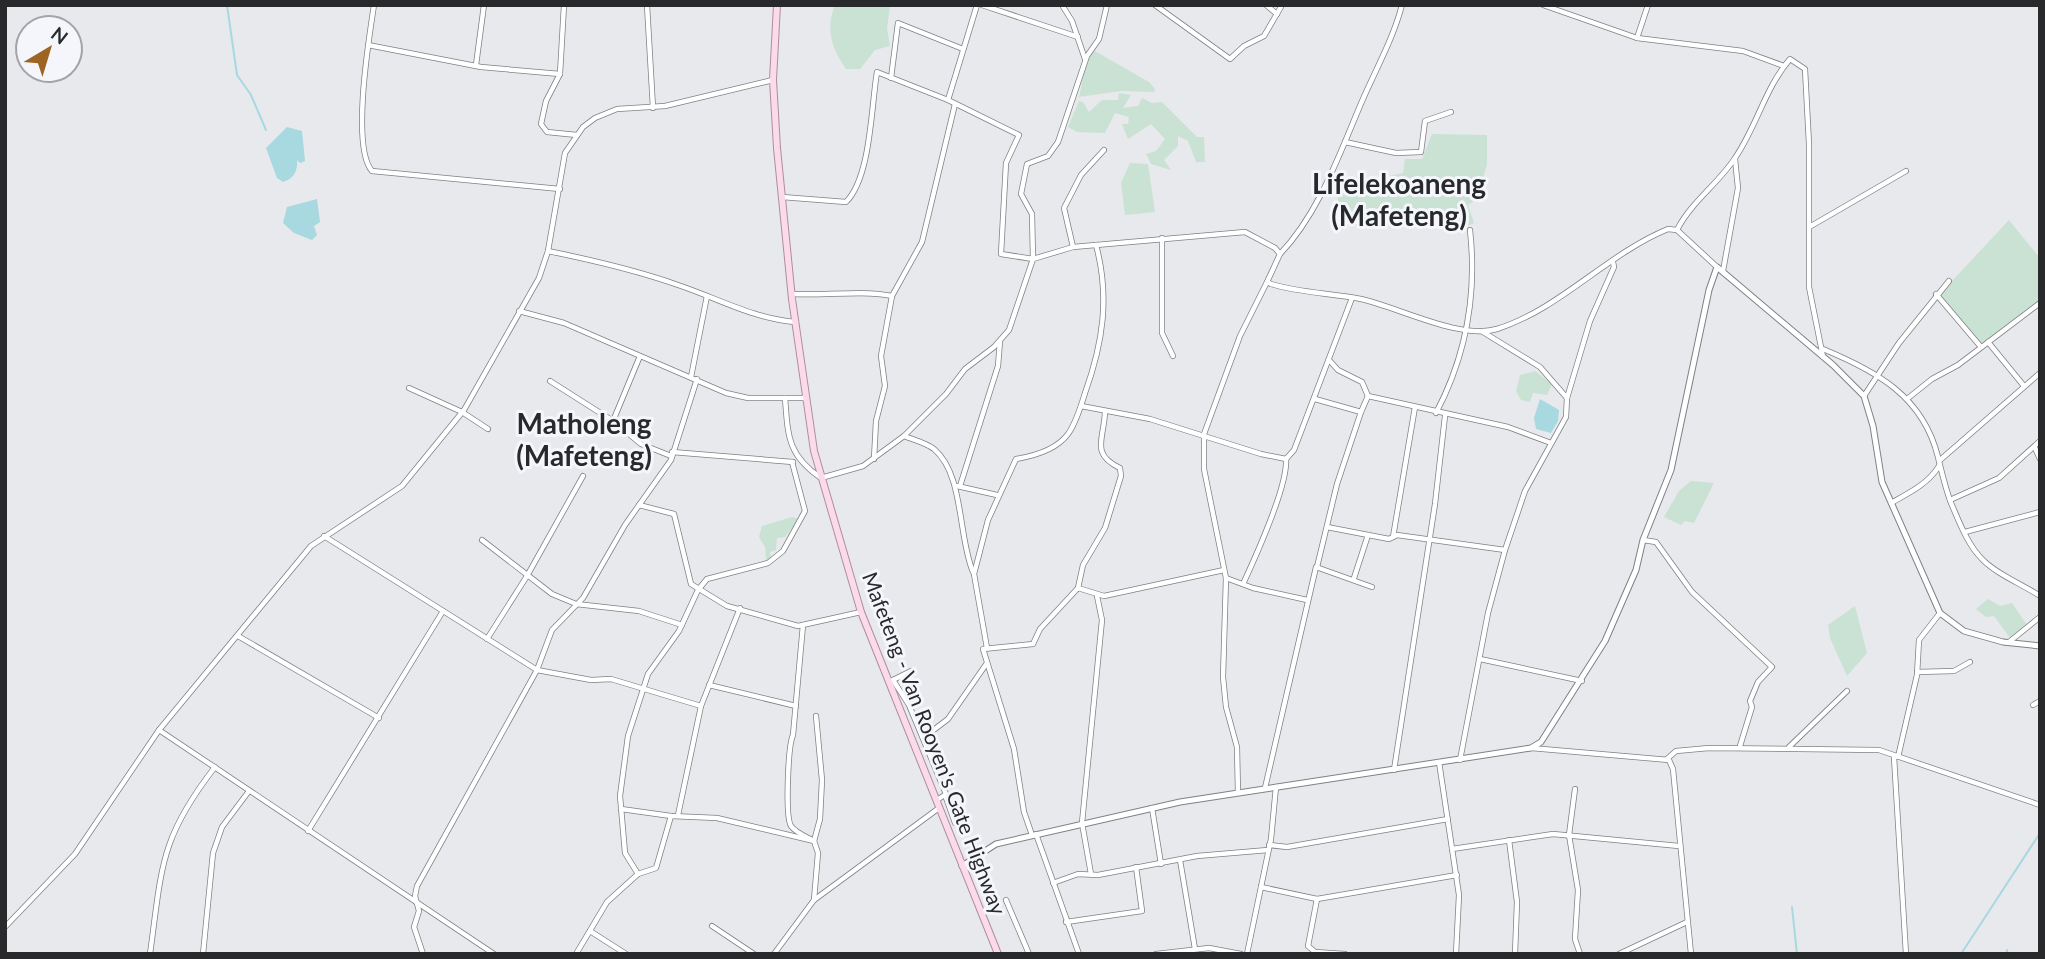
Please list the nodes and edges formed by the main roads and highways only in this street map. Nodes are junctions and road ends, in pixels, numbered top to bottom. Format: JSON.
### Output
{"nodes":[{"id":1,"x":777,"y":5,"type":"edge"},
{"id":2,"x":998,"y":954,"type":"edge"}],
"edges":[{"from":1,"to":2,"type":"main road","name":"Mafeteng - Van Rooyen's Gate Highway"}]}
